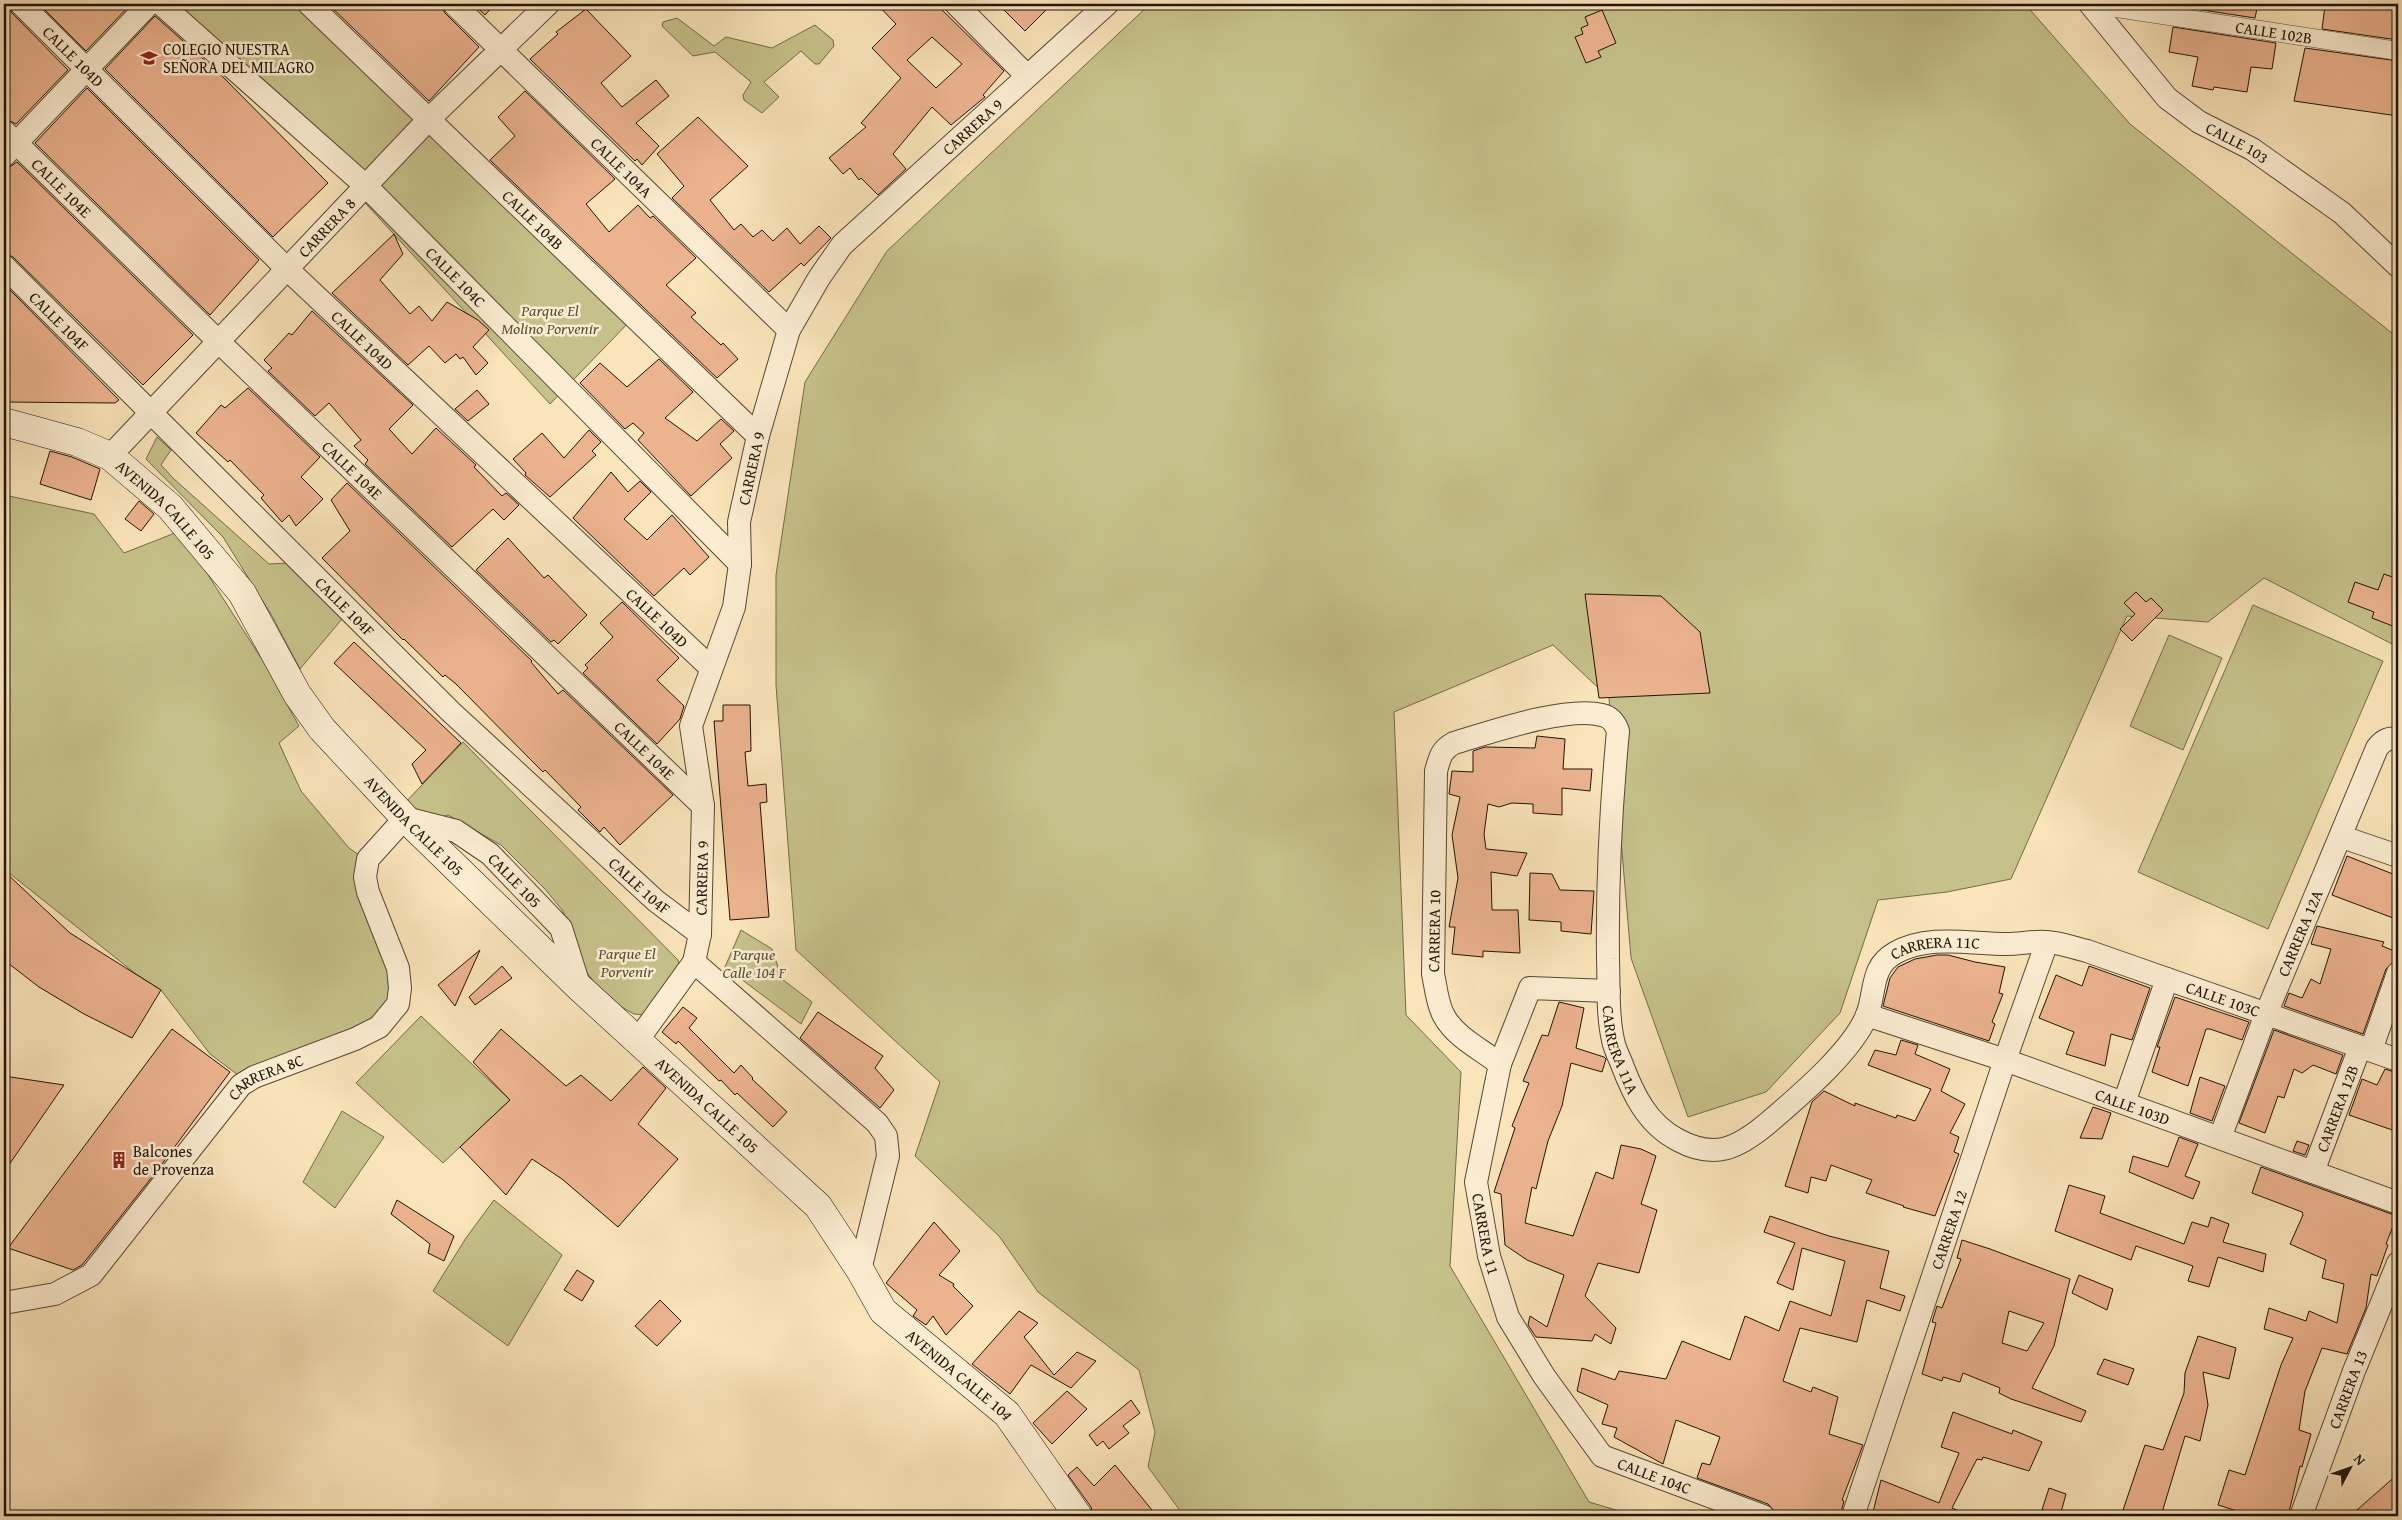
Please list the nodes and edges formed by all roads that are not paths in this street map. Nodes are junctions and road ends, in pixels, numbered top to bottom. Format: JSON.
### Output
{"nodes":[{"id":1,"x":21,"y":4,"type":"edge"},
{"id":2,"x":149,"y":4,"type":"edge"},
{"id":3,"x":161,"y":4,"type":"edge"},
{"id":4,"x":309,"y":4,"type":"edge"},
{"id":5,"x":454,"y":4,"type":"edge"},
{"id":6,"x":548,"y":4,"type":"edge"},
{"id":7,"x":956,"y":4,"type":"edge"},
{"id":8,"x":1107,"y":4,"type":"edge"},
{"id":9,"x":2090,"y":4,"type":"edge"},
{"id":10,"x":500,"y":49,"type":"junction"},
{"id":11,"x":2398,"y":51,"type":"edge"},
{"id":12,"x":86,"y":70,"type":"junction"},
{"id":13,"x":1027,"y":76,"type":"junction"},
{"id":14,"x":428,"y":120,"type":"junction"},
{"id":15,"x":8,"y":143,"type":"edge"},
{"id":16,"x":367,"y":187,"type":"junction"},
{"id":17,"x":4,"y":266,"type":"edge"},
{"id":18,"x":2398,"y":266,"type":"edge"},
{"id":19,"x":286,"y":268,"type":"junction"},
{"id":20,"x":789,"y":330,"type":"junction"},
{"id":21,"x":218,"y":341,"type":"junction"},
{"id":22,"x":149,"y":413,"type":"junction"},
{"id":23,"x":4,"y":422,"type":"edge"},
{"id":24,"x":758,"y":436,"type":"junction"},
{"id":25,"x":110,"y":456,"type":"junction"},
{"id":26,"x":740,"y":564,"type":"junction"},
{"id":27,"x":711,"y":668,"type":"junction"},
{"id":28,"x":2395,"y":738,"type":"edge"},
{"id":29,"x":1436,"y":771,"type":"joint"},
{"id":30,"x":703,"y":806,"type":"junction"},
{"id":31,"x":405,"y":818,"type":"junction"},
{"id":32,"x":2342,"y":837,"type":"junction"},
{"id":33,"x":2398,"y":856,"type":"edge"},
{"id":34,"x":700,"y":934,"type":"junction"},
{"id":35,"x":2047,"y":942,"type":"junction"},
{"id":36,"x":694,"y":962,"type":"junction"},
{"id":37,"x":2398,"y":973,"type":"edge"},
{"id":38,"x":2167,"y":980,"type":"junction"},
{"id":39,"x":1609,"y":991,"type":"junction"},
{"id":40,"x":2266,"y":1014,"type":"junction"},
{"id":41,"x":1867,"y":1015,"type":"junction"},
{"id":42,"x":637,"y":1040,"type":"junction"},
{"id":43,"x":2366,"y":1048,"type":"junction"},
{"id":44,"x":2005,"y":1060,"type":"junction"},
{"id":45,"x":2398,"y":1060,"type":"edge"},
{"id":46,"x":1500,"y":1064,"type":"junction"},
{"id":47,"x":2124,"y":1103,"type":"junction"},
{"id":48,"x":2220,"y":1138,"type":"junction"},
{"id":49,"x":2313,"y":1172,"type":"junction"},
{"id":50,"x":2398,"y":1203,"type":"edge"},
{"id":51,"x":838,"y":1240,"type":"joint"},
{"id":52,"x":2398,"y":1263,"type":"edge"},
{"id":53,"x":860,"y":1270,"type":"junction"},
{"id":54,"x":4,"y":1303,"type":"edge"},
{"id":55,"x":1602,"y":1456,"type":"joint"},
{"id":56,"x":1078,"y":1516,"type":"edge"},
{"id":57,"x":1763,"y":1516,"type":"edge"},
{"id":58,"x":1853,"y":1516,"type":"edge"},
{"id":59,"x":2301,"y":1516,"type":"edge"}],
"edges":[{"from":1,"to":12,"type":"street","name":"CALLE 104D"},
{"from":2,"to":12,"type":"street"},
{"from":3,"to":16,"type":"street","name":"CALLE 104C"},
{"from":4,"to":14,"type":"street","name":"CALLE 104B"},
{"from":5,"to":10,"type":"street","name":"CALLE 104A"},
{"from":6,"to":10,"type":"street","name":"CARRERA 8"},
{"from":7,"to":13,"type":"street"},
{"from":8,"to":13,"type":"street","name":"CARRERA 9"},
{"from":9,"to":11,"type":"street","name":"CALLE 102B"},
{"from":9,"to":18,"type":"street","name":"CALLE 103"},
{"from":10,"to":14,"type":"street","name":"CARRERA 8"},
{"from":10,"to":20,"type":"street","name":"CALLE 104A"},
{"from":12,"to":15,"type":"street"},
{"from":12,"to":19,"type":"street","name":"CALLE 104D"},
{"from":13,"to":20,"type":"street","name":"CARRERA 9"},
{"from":14,"to":16,"type":"street","name":"CARRERA 8"},
{"from":14,"to":24,"type":"street","name":"CALLE 104B"},
{"from":15,"to":21,"type":"street","name":"CALLE 104E"},
{"from":16,"to":19,"type":"street","name":"CARRERA 8"},
{"from":16,"to":26,"type":"street","name":"CALLE 104C"},
{"from":17,"to":22,"type":"street","name":"CALLE 104F"},
{"from":19,"to":21,"type":"street","name":"CARRERA 8"},
{"from":19,"to":27,"type":"street","name":"CALLE 104D"},
{"from":20,"to":24,"type":"street","name":"CARRERA 9"},
{"from":21,"to":22,"type":"street","name":"CARRERA 8"},
{"from":21,"to":30,"type":"street","name":"CALLE 104E"},
{"from":22,"to":25,"type":"street","name":"CARRERA 8"},
{"from":22,"to":34,"type":"street","name":"CALLE 104F"},
{"from":23,"to":25,"type":"main road","name":"AVENIDA CALLE 105"},
{"from":24,"to":26,"type":"street","name":"CARRERA 9"},
{"from":25,"to":31,"type":"main road","name":"AVENIDA CALLE 105"},
{"from":26,"to":27,"type":"street","name":"CARRERA 9"},
{"from":27,"to":30,"type":"street","name":"CARRERA 9"},
{"from":28,"to":32,"type":"street","name":"CARRERA 12A"},
{"from":29,"to":39,"type":"street","name":"CARRERA 11A"},
{"from":29,"to":46,"type":"street","name":"CARRERA 10"},
{"from":30,"to":34,"type":"street","name":"CARRERA 9"},
{"from":31,"to":42,"type":"main road","name":"AVENIDA CALLE 105"},
{"from":31,"to":54,"type":"street","name":"CARRERA 8C"},
{"from":32,"to":33,"type":"street"},
{"from":32,"to":40,"type":"street","name":"CARRERA 12A"},
{"from":34,"to":36,"type":"street","name":"CARRERA 9"},
{"from":35,"to":38,"type":"street","name":"CALLE 103C"},
{"from":35,"to":41,"type":"street","name":"CARRERA 11C"},
{"from":35,"to":44,"type":"street","name":"CARRERA 12"},
{"from":36,"to":42,"type":"street","name":"CARRERA 9"},
{"from":36,"to":53,"type":"street"},
{"from":37,"to":43,"type":"street","name":"CARRERA 12B"},
{"from":38,"to":40,"type":"street","name":"CALLE 103C"},
{"from":38,"to":47,"type":"street"},
{"from":39,"to":41,"type":"street","name":"CARRERA 11A"},
{"from":39,"to":46,"type":"street","name":"CARRERA 11"},
{"from":40,"to":43,"type":"street","name":"CALLE 103C"},
{"from":40,"to":48,"type":"street","name":"CARRERA 12A"},
{"from":41,"to":44,"type":"street","name":"CALLE 103D"},
{"from":42,"to":51,"type":"main road","name":"AVENIDA CALLE 105"},
{"from":43,"to":45,"type":"street","name":"CALLE 103C"},
{"from":43,"to":49,"type":"street","name":"CARRERA 12B"},
{"from":44,"to":47,"type":"street","name":"CALLE 103D"},
{"from":44,"to":58,"type":"street","name":"CARRERA 12"},
{"from":46,"to":55,"type":"street","name":"CARRERA 11"},
{"from":47,"to":48,"type":"street","name":"CALLE 103D"},
{"from":48,"to":49,"type":"street","name":"CALLE 103D"},
{"from":49,"to":50,"type":"street","name":"CALLE 103D"},
{"from":51,"to":53,"type":"main road","name":"AVENIDA CALLE 104"},
{"from":52,"to":59,"type":"street","name":"CARRERA 13"},
{"from":53,"to":56,"type":"main road","name":"AVENIDA CALLE 104"},
{"from":55,"to":57,"type":"street","name":"CALLE 104C"}]}
